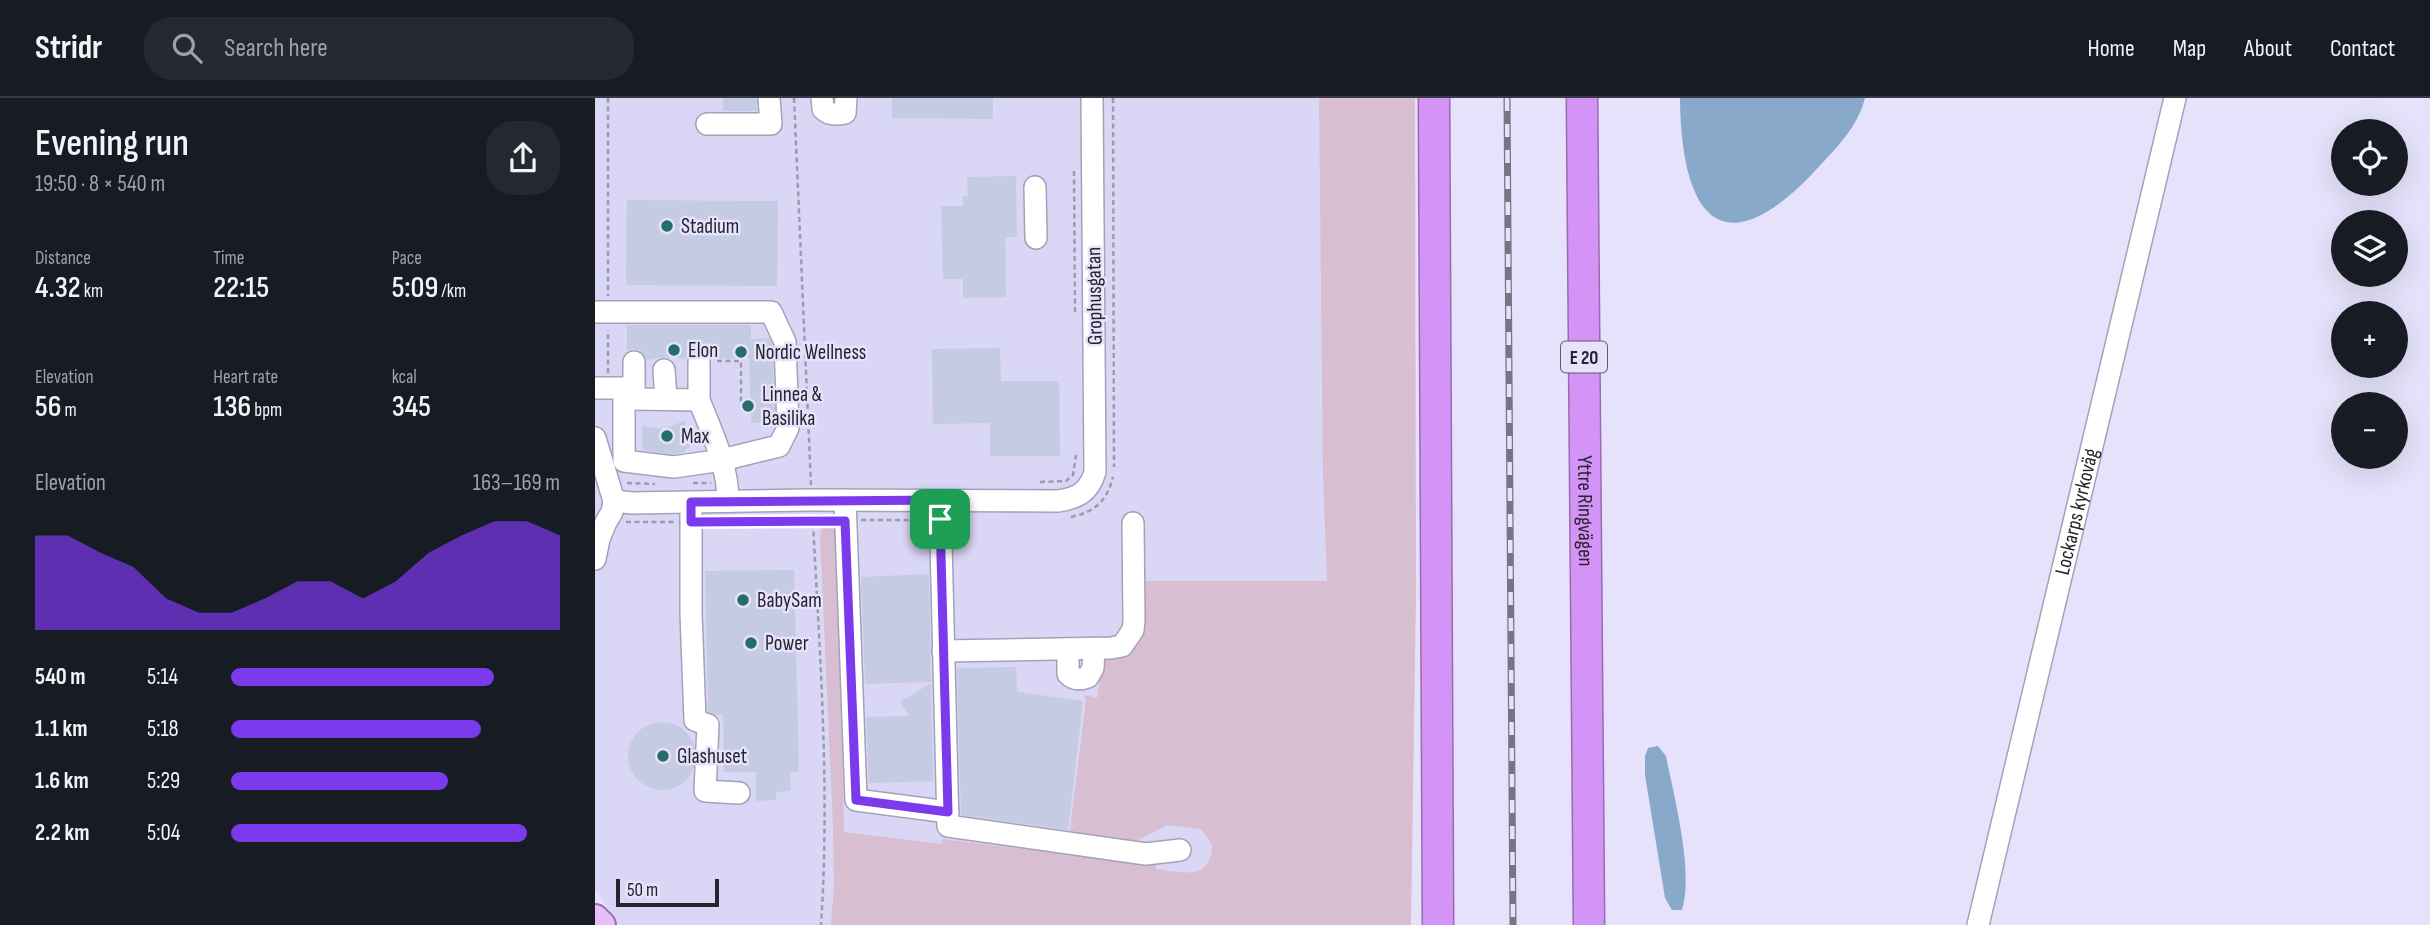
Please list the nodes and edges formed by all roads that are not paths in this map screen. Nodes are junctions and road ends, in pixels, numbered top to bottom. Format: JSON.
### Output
{"nodes":[{"id":1,"x":769,"y":98,"type":"edge"},
{"id":2,"x":823,"y":98,"type":"edge"},
{"id":3,"x":846,"y":98,"type":"edge"},
{"id":4,"x":1092,"y":98,"type":"edge"},
{"id":5,"x":1434,"y":98,"type":"edge"},
{"id":6,"x":1582,"y":98,"type":"edge"},
{"id":7,"x":2175,"y":98,"type":"edge"},
{"id":8,"x":707,"y":124,"type":"dead end"},
{"id":9,"x":1035,"y":187,"type":"dead end"},
{"id":10,"x":1036,"y":238,"type":"dead end"},
{"id":11,"x":595,"y":312,"type":"edge"},
{"id":12,"x":633,"y":362,"type":"dead end"},
{"id":13,"x":699,"y":362,"type":"dead end"},
{"id":14,"x":664,"y":370,"type":"dead end"},
{"id":15,"x":595,"y":388,"type":"edge"},
{"id":16,"x":629,"y":393,"type":"junction"},
{"id":17,"x":666,"y":399,"type":"junction"},
{"id":18,"x":699,"y":400,"type":"junction"},
{"id":19,"x":595,"y":438,"type":"edge"},
{"id":20,"x":722,"y":460,"type":"junction"},
{"id":21,"x":1437,"y":481,"type":"junction"},
{"id":22,"x":606,"y":489,"type":"edge"},
{"id":23,"x":728,"y":492,"type":"junction"},
{"id":24,"x":690,"y":502,"type":"junction"},
{"id":25,"x":940,"y":510,"type":"junction"},
{"id":26,"x":845,"y":511,"type":"junction"},
{"id":27,"x":1133,"y":523,"type":"dead end"},
{"id":28,"x":600,"y":524,"type":"edge"},
{"id":29,"x":595,"y":559,"type":"edge"},
{"id":30,"x":1586,"y":615,"type":"junction"},
{"id":31,"x":1068,"y":649,"type":"junction"},
{"id":32,"x":1094,"y":649,"type":"junction"},
{"id":33,"x":943,"y":651,"type":"junction"},
{"id":34,"x":739,"y":793,"type":"dead end"},
{"id":35,"x":948,"y":812,"type":"junction"},
{"id":36,"x":1181,"y":850,"type":"dead end"},
{"id":37,"x":596,"y":922,"type":"edge"},
{"id":38,"x":602,"y":925,"type":"edge"},
{"id":39,"x":1420,"y":925,"type":"edge"},
{"id":40,"x":1438,"y":925,"type":"edge"},
{"id":41,"x":1589,"y":925,"type":"edge"},
{"id":42,"x":1606,"y":925,"type":"edge"},
{"id":43,"x":1978,"y":925,"type":"edge"}],
"edges":[{"from":1,"to":8,"type":"street"},
{"from":2,"to":3,"type":"street"},
{"from":4,"to":25,"type":"street","name":"Grophusgatan"},
{"from":5,"to":21,"type":"highway"},
{"from":6,"to":30,"type":"highway","name":"Yttre Ringvägen","number":"E 20"},
{"from":7,"to":43,"type":"street","name":"Lockarps kyrkoväg"},
{"from":9,"to":10,"type":"street"},
{"from":11,"to":20,"type":"street"},
{"from":12,"to":16,"type":"street"},
{"from":13,"to":18,"type":"street"},
{"from":14,"to":17,"type":"street"},
{"from":15,"to":16,"type":"street"},
{"from":16,"to":17,"type":"street"},
{"from":16,"to":20,"type":"street"},
{"from":17,"to":18,"type":"street"},
{"from":18,"to":20,"type":"street"},
{"from":19,"to":22,"type":"street"},
{"from":20,"to":23,"type":"street"},
{"from":21,"to":39,"type":"highway"},
{"from":21,"to":40,"type":"highway"},
{"from":22,"to":24,"type":"street"},
{"from":22,"to":28,"type":"street"},
{"from":23,"to":24,"type":"street"},
{"from":23,"to":26,"type":"street"},
{"from":24,"to":34,"type":"street"},
{"from":25,"to":26,"type":"street"},
{"from":25,"to":33,"type":"street"},
{"from":26,"to":35,"type":"street"},
{"from":27,"to":32,"type":"street"},
{"from":28,"to":29,"type":"street"},
{"from":30,"to":41,"type":"highway","name":"Yttre Ringvägen","number":"E 20"},
{"from":30,"to":42,"type":"highway"},
{"from":31,"to":32,"type":"street"},
{"from":31,"to":32,"type":"street"},
{"from":31,"to":33,"type":"street"},
{"from":33,"to":35,"type":"street"},
{"from":35,"to":36,"type":"street"},
{"from":37,"to":38,"type":"main road"}]}
